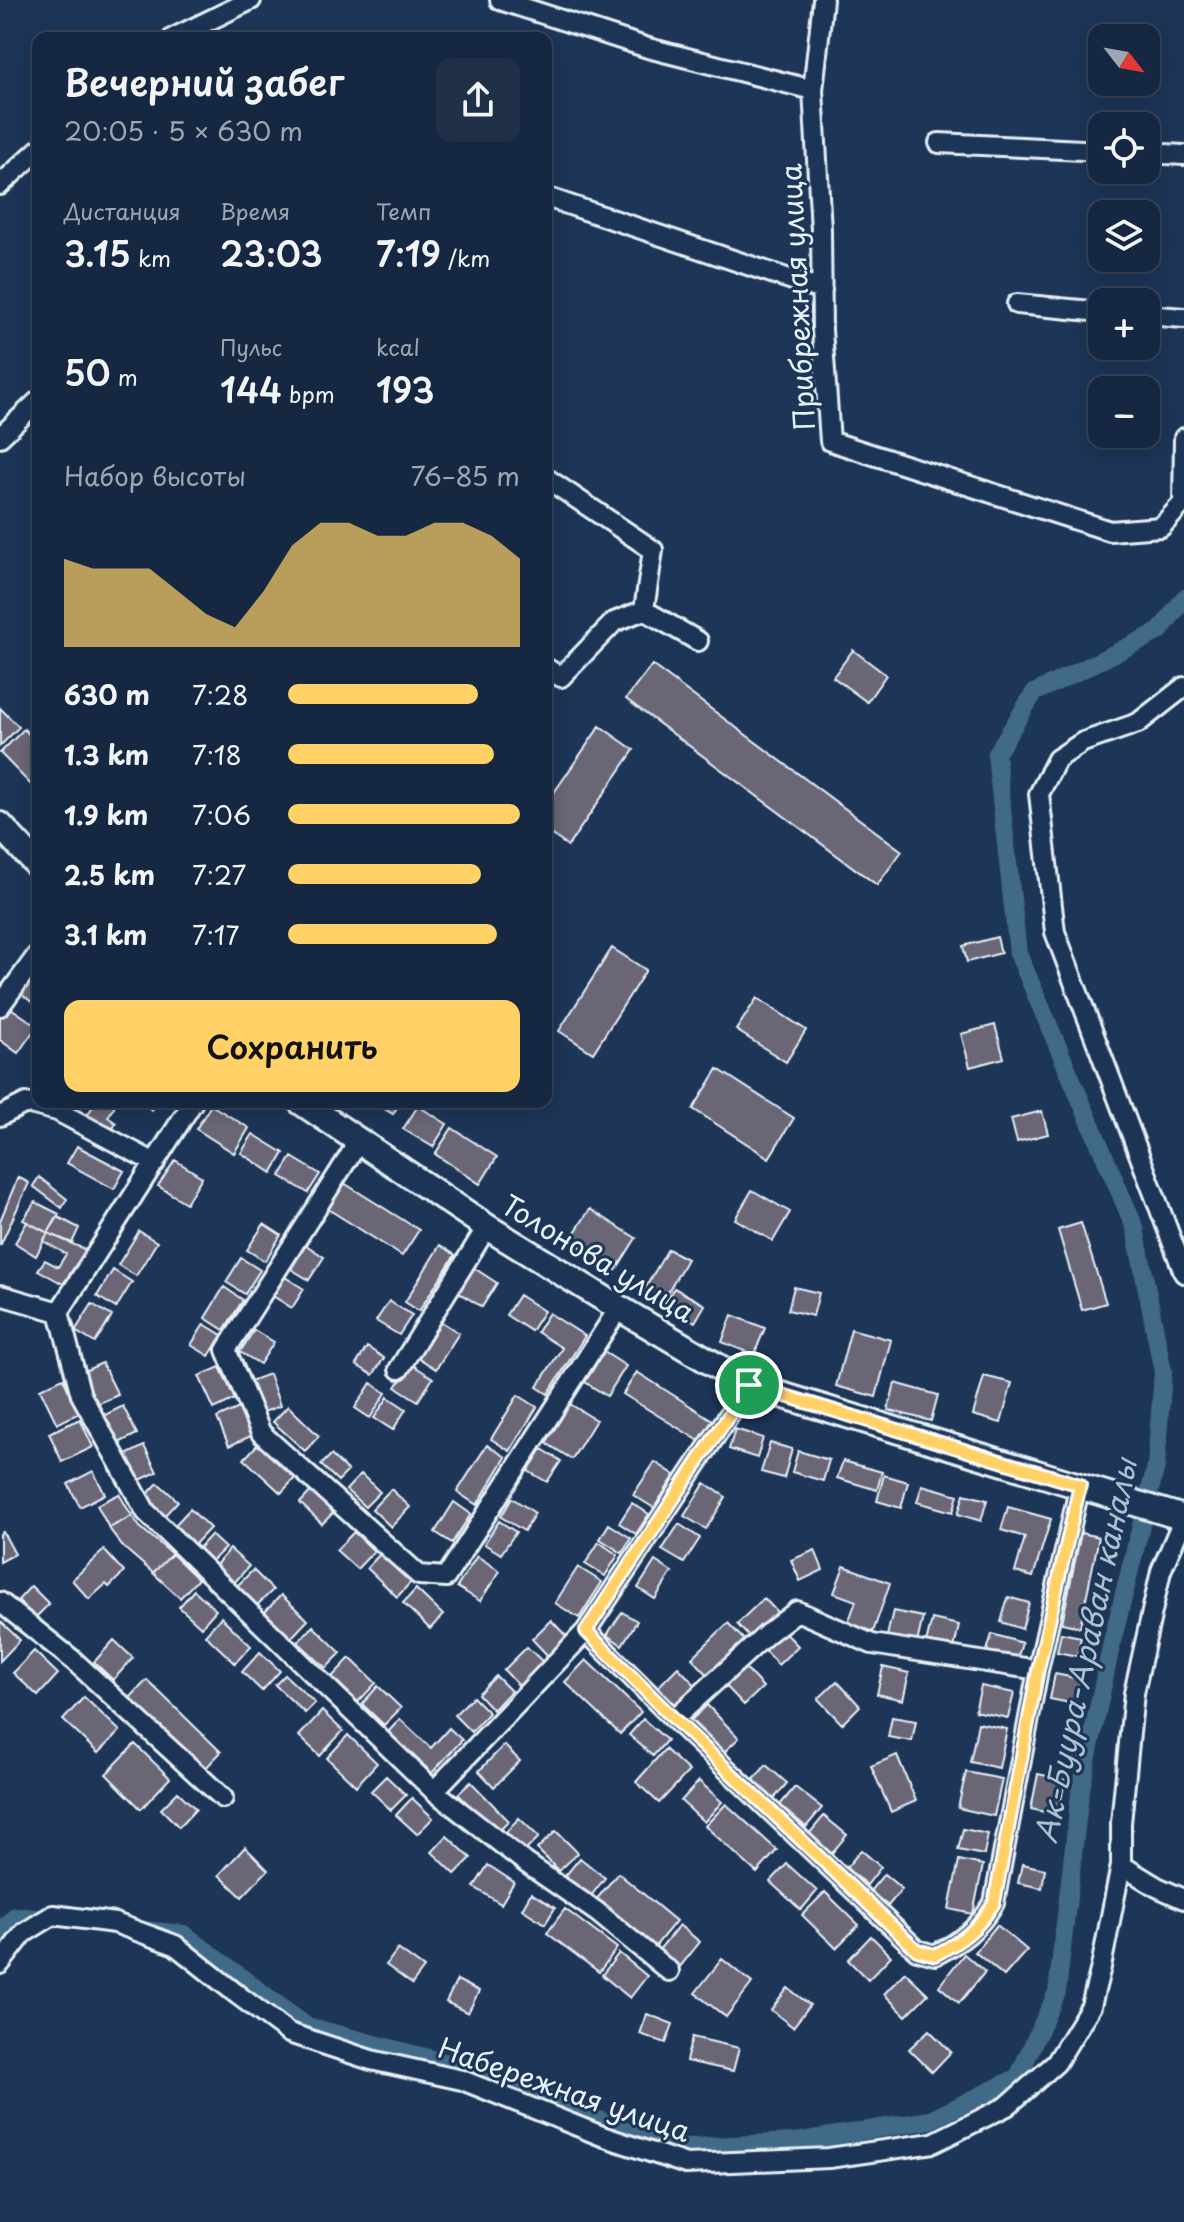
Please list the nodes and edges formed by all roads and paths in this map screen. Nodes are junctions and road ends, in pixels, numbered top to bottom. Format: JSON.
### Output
{"nodes":[{"id":1,"x":251,"y":0,"type":"edge"},
{"id":2,"x":500,"y":0,"type":"edge"},
{"id":3,"x":823,"y":0,"type":"edge"},
{"id":4,"x":185,"y":32,"type":"edge"},
{"id":5,"x":813,"y":90,"type":"junction"},
{"id":6,"x":939,"y":143,"type":"dead end"},
{"id":7,"x":1088,"y":150,"type":"edge"},
{"id":8,"x":1160,"y":154,"type":"edge"},
{"id":9,"x":1184,"y":155,"type":"edge"},
{"id":10,"x":32,"y":156,"type":"edge"},
{"id":11,"x":0,"y":185,"type":"edge"},
{"id":12,"x":552,"y":199,"type":"edge"},
{"id":13,"x":822,"y":290,"type":"junction"},
{"id":14,"x":1017,"y":304,"type":"dead end"},
{"id":15,"x":1088,"y":311,"type":"edge"},
{"id":16,"x":1160,"y":316,"type":"edge"},
{"id":17,"x":1184,"y":318,"type":"edge"},
{"id":18,"x":32,"y":407,"type":"edge"},
{"id":19,"x":0,"y":437,"type":"edge"},
{"id":20,"x":1184,"y":438,"type":"edge"},
{"id":21,"x":552,"y":482,"type":"edge"},
{"id":22,"x":644,"y":610,"type":"junction"},
{"id":23,"x":698,"y":641,"type":"dead end"},
{"id":24,"x":552,"y":672,"type":"edge"},
{"id":25,"x":1184,"y":687,"type":"edge"},
{"id":26,"x":0,"y":825,"type":"edge"},
{"id":27,"x":32,"y":860,"type":"edge"},
{"id":28,"x":32,"y":962,"type":"edge"},
{"id":29,"x":0,"y":1006,"type":"edge"},
{"id":30,"x":32,"y":1105,"type":"edge"},
{"id":31,"x":45,"y":1108,"type":"edge"},
{"id":32,"x":189,"y":1108,"type":"edge"},
{"id":33,"x":310,"y":1108,"type":"edge"},
{"id":34,"x":0,"y":1116,"type":"edge"},
{"id":35,"x":359,"y":1141,"type":"junction"},
{"id":36,"x":155,"y":1163,"type":"junction"},
{"id":37,"x":487,"y":1227,"type":"junction"},
{"id":38,"x":1184,"y":1273,"type":"edge"},
{"id":39,"x":0,"y":1295,"type":"edge"},
{"id":40,"x":619,"y":1308,"type":"junction"},
{"id":41,"x":59,"y":1312,"type":"junction"},
{"id":42,"x":399,"y":1369,"type":"dead end"},
{"id":43,"x":749,"y":1385,"type":"junction"},
{"id":44,"x":1080,"y":1485,"type":"junction"},
{"id":45,"x":1177,"y":1515,"type":"edge"},
{"id":46,"x":0,"y":1602,"type":"edge"},
{"id":47,"x":586,"y":1631,"type":"junction"},
{"id":48,"x":1038,"y":1670,"type":"junction"},
{"id":49,"x":674,"y":1719,"type":"junction"},
{"id":50,"x":434,"y":1791,"type":"junction"},
{"id":51,"x":223,"y":1798,"type":"dead end"},
{"id":52,"x":1121,"y":1865,"type":"junction"},
{"id":53,"x":1184,"y":1899,"type":"edge"},
{"id":54,"x":0,"y":1964,"type":"edge"},
{"id":55,"x":669,"y":1971,"type":"dead end"}],
"edges":[{"from":1,"to":4,"type":"street"},
{"from":2,"to":5,"type":"street"},
{"from":3,"to":5,"type":"street","name":"Прибрежная улица"},
{"from":5,"to":13,"type":"street","name":"Прибрежная улица"},
{"from":6,"to":7,"type":"street"},
{"from":8,"to":9,"type":"street"},
{"from":10,"to":11,"type":"street"},
{"from":12,"to":13,"type":"street"},
{"from":13,"to":20,"type":"street","name":"Прибрежная улица"},
{"from":14,"to":15,"type":"street"},
{"from":16,"to":17,"type":"street"},
{"from":18,"to":19,"type":"street"},
{"from":21,"to":22,"type":"street"},
{"from":22,"to":23,"type":"street"},
{"from":22,"to":24,"type":"street"},
{"from":25,"to":38,"type":"street"},
{"from":26,"to":27,"type":"main road"},
{"from":28,"to":29,"type":"street"},
{"from":30,"to":34,"type":"street"},
{"from":31,"to":36,"type":"street"},
{"from":32,"to":36,"type":"street"},
{"from":33,"to":35,"type":"main road","name":"Толонова улица"},
{"from":35,"to":37,"type":"main road","name":"Толонова улица"},
{"from":35,"to":40,"type":"street"},
{"from":36,"to":41,"type":"street"},
{"from":37,"to":40,"type":"main road","name":"Толонова улица"},
{"from":37,"to":42,"type":"street"},
{"from":39,"to":41,"type":"street"},
{"from":40,"to":43,"type":"main road","name":"Толонова улица"},
{"from":41,"to":50,"type":"street"},
{"from":43,"to":44,"type":"main road","name":"Толонова улица"},
{"from":43,"to":47,"type":"street"},
{"from":44,"to":45,"type":"main road","name":"Толонова улица"},
{"from":44,"to":48,"type":"street"},
{"from":45,"to":52,"type":"street","name":"Набережная улица"},
{"from":46,"to":51,"type":"street"},
{"from":47,"to":49,"type":"street"},
{"from":47,"to":50,"type":"street"},
{"from":48,"to":49,"type":"street"},
{"from":48,"to":49,"type":"street"},
{"from":50,"to":55,"type":"street"},
{"from":52,"to":53,"type":"street"},
{"from":52,"to":54,"type":"street","name":"Набережная улица"}]}
